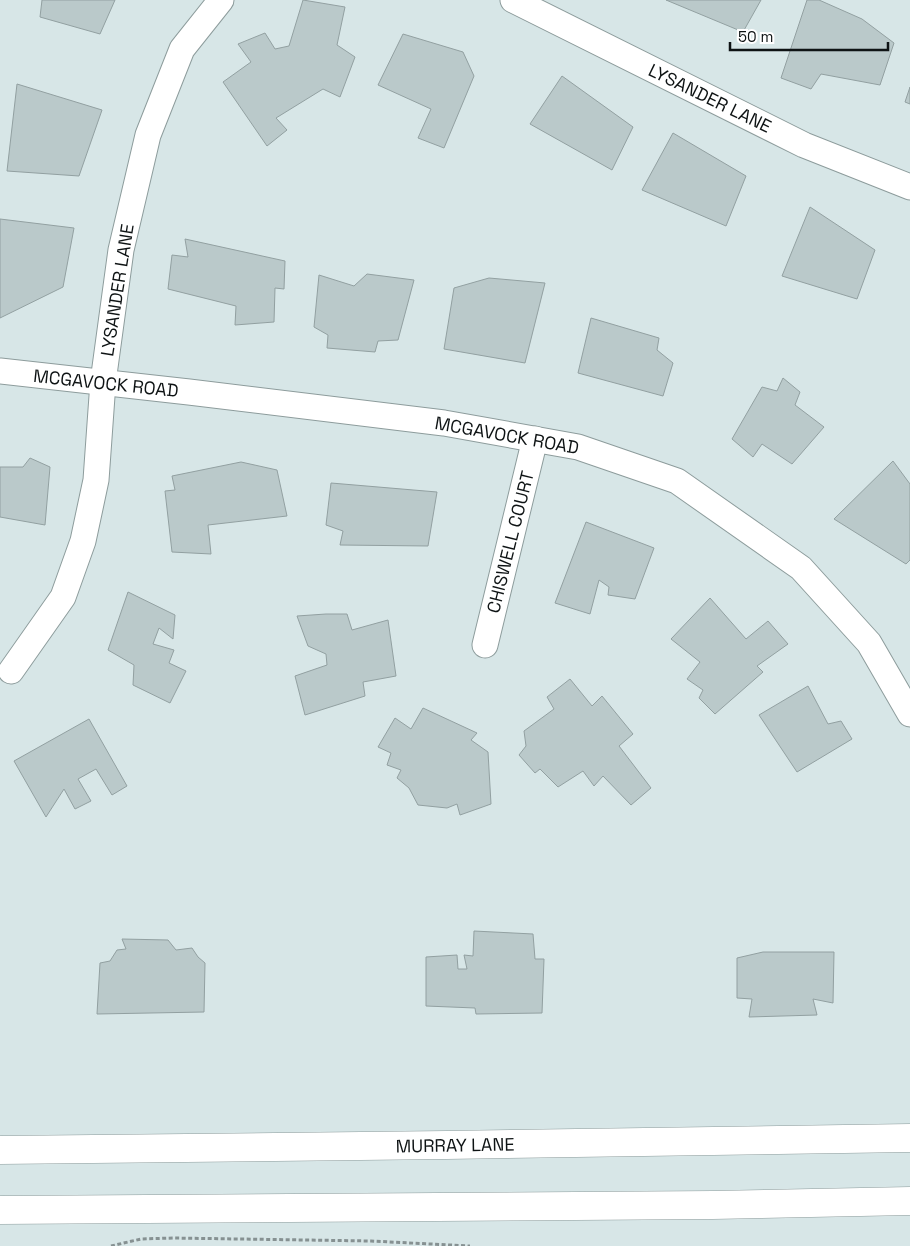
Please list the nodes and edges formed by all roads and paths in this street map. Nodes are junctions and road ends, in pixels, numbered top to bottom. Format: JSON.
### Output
{"nodes":[{"id":1,"x":221,"y":0,"type":"edge"},
{"id":2,"x":513,"y":0,"type":"edge"},
{"id":3,"x":910,"y":187,"type":"edge"},
{"id":4,"x":0,"y":371,"type":"edge"},
{"id":5,"x":103,"y":382,"type":"junction"},
{"id":6,"x":535,"y":439,"type":"junction"},
{"id":7,"x":485,"y":645,"type":"dead end"},
{"id":8,"x":11,"y":671,"type":"dead end"},
{"id":9,"x":910,"y":714,"type":"edge"},
{"id":10,"x":910,"y":1138,"type":"edge"},
{"id":11,"x":0,"y":1150,"type":"edge"},
{"id":12,"x":910,"y":1201,"type":"edge"},
{"id":13,"x":0,"y":1210,"type":"edge"},
{"id":14,"x":111,"y":1246,"type":"edge"},
{"id":15,"x":470,"y":1246,"type":"edge"}],
"edges":[{"from":1,"to":5,"type":"street","name":"LYSANDER LANE"},
{"from":2,"to":3,"type":"street","name":"LYSANDER LANE"},
{"from":4,"to":5,"type":"street","name":"MCGAVOCK ROAD"},
{"from":5,"to":6,"type":"street","name":"MCGAVOCK ROAD"},
{"from":5,"to":8,"type":"street","name":"LYSANDER LANE"},
{"from":6,"to":7,"type":"street","name":"CHISWELL COURT"},
{"from":6,"to":9,"type":"street","name":"MCGAVOCK ROAD"},
{"from":10,"to":11,"type":"main road","name":"MURRAY LANE"},
{"from":12,"to":13,"type":"main road"},
{"from":14,"to":15,"type":"path"}]}
